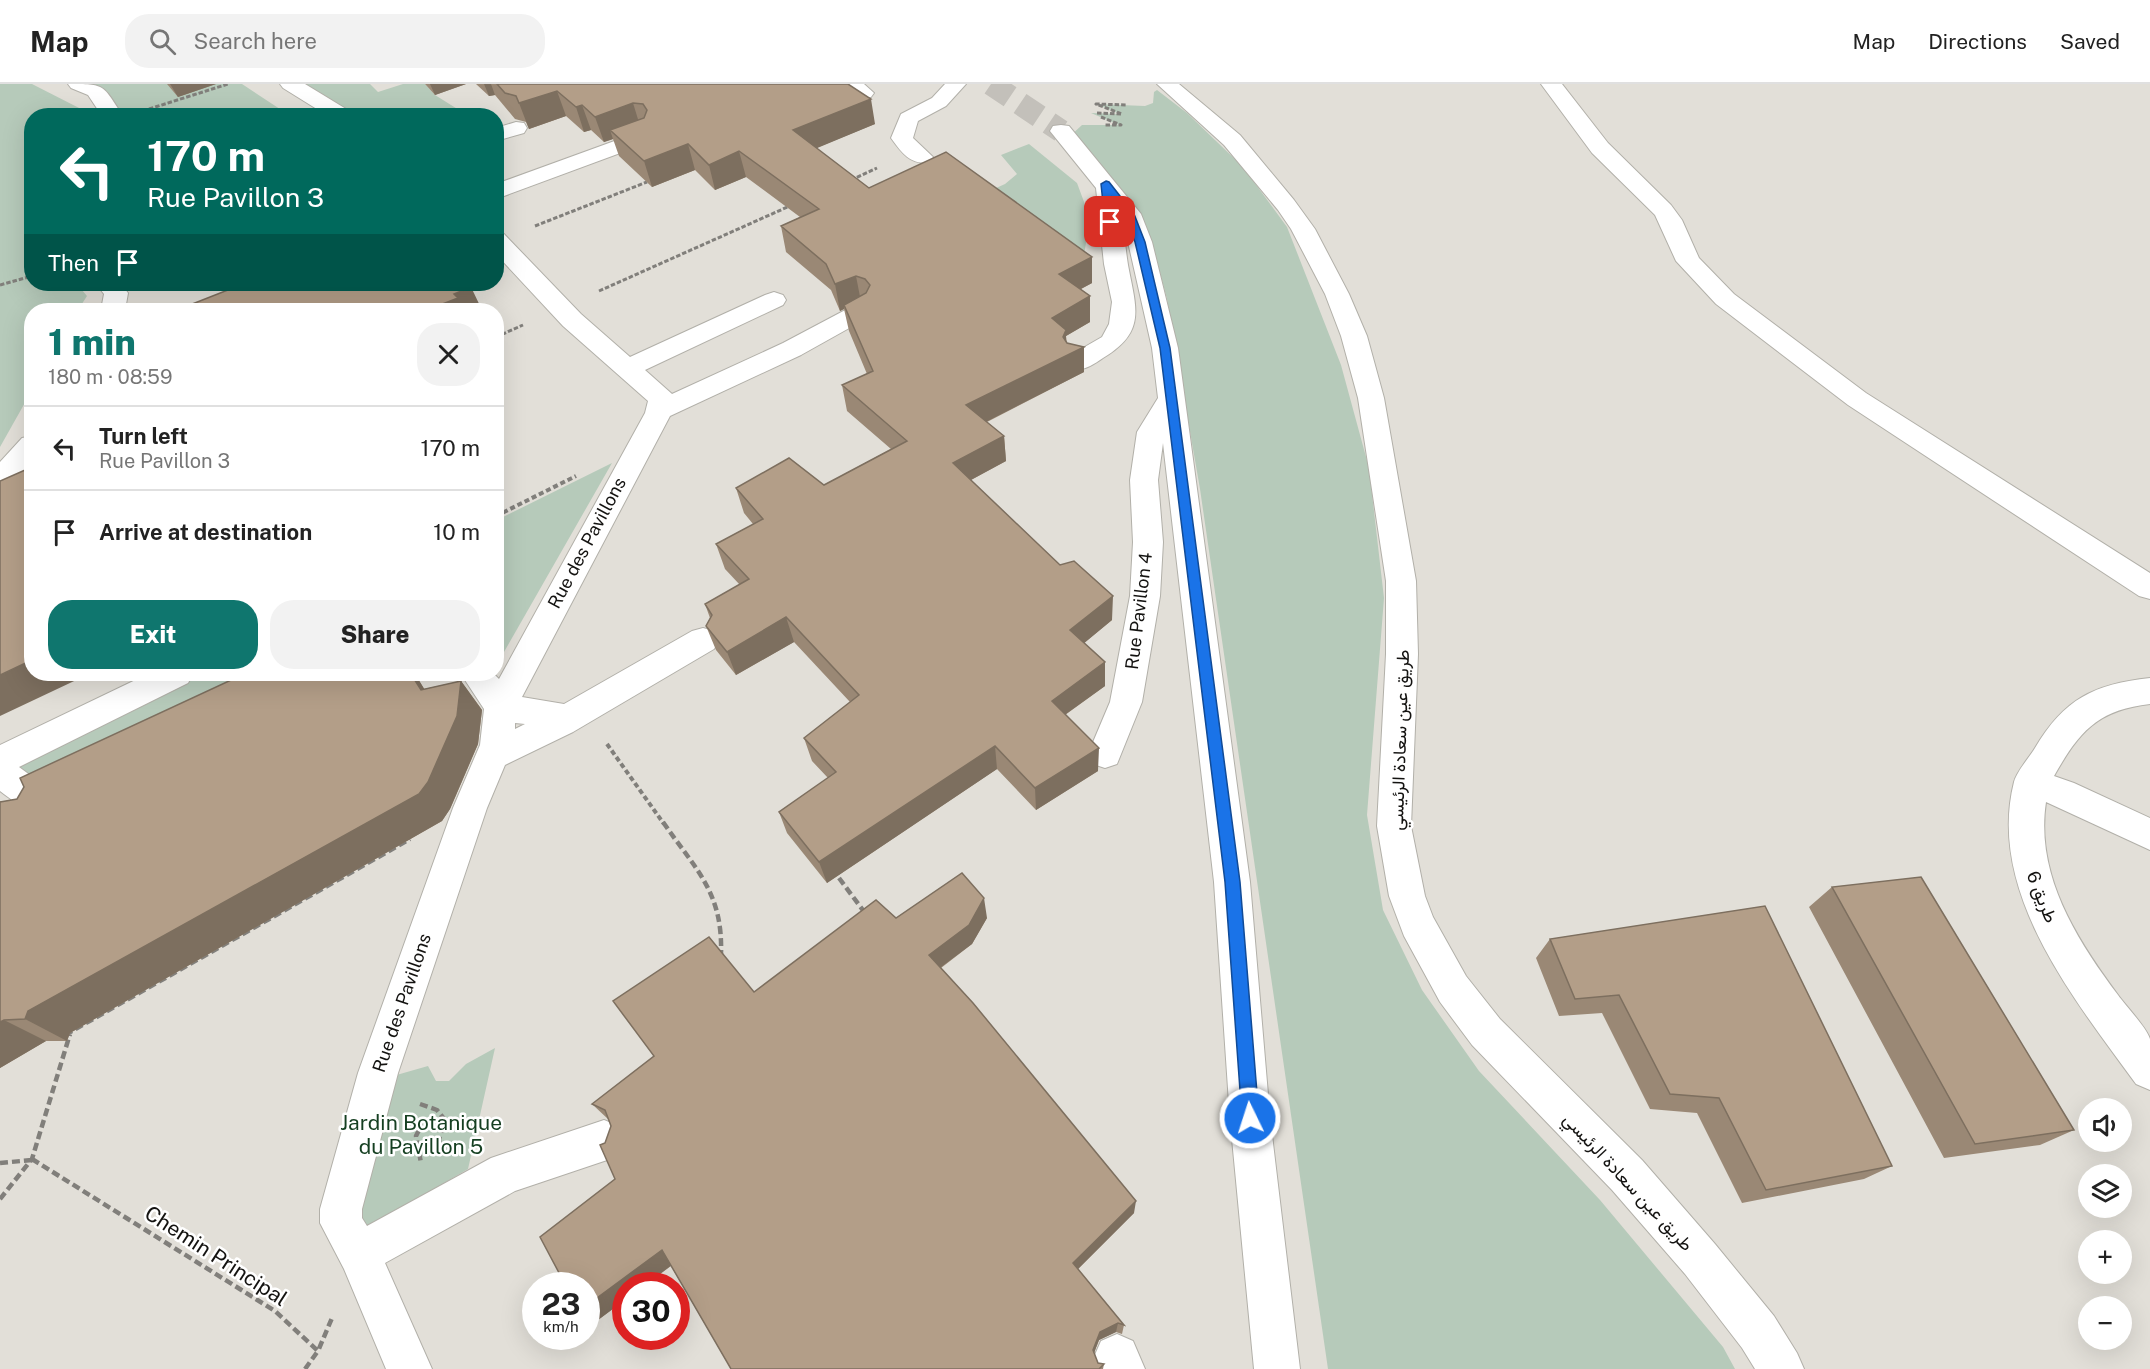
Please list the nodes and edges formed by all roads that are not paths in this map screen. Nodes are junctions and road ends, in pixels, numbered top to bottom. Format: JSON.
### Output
{"nodes":[{"id":1,"x":78,"y":84,"type":"edge"},
{"id":2,"x":290,"y":84,"type":"edge"},
{"id":3,"x":956,"y":84,"type":"edge"},
{"id":4,"x":1551,"y":84,"type":"edge"},
{"id":5,"x":1183,"y":89,"type":"edge"},
{"id":6,"x":107,"y":108,"type":"edge"},
{"id":7,"x":330,"y":108,"type":"edge"},
{"id":8,"x":1064,"y":135,"type":"tunnel mouth"},
{"id":9,"x":642,"y":137,"type":"edge"},
{"id":10,"x":922,"y":157,"type":"dead end"},
{"id":11,"x":1106,"y":184,"type":"junction"},
{"id":12,"x":504,"y":189,"type":"edge"},
{"id":13,"x":504,"y":248,"type":"edge"},
{"id":14,"x":774,"y":300,"type":"dead end"},
{"id":15,"x":860,"y":312,"type":"edge"},
{"id":16,"x":1078,"y":362,"type":"edge"},
{"id":17,"x":626,"y":369,"type":"junction"},
{"id":18,"x":1171,"y":399,"type":"junction"},
{"id":19,"x":659,"y":410,"type":"junction"},
{"id":20,"x":24,"y":454,"type":"edge"},
{"id":21,"x":0,"y":479,"type":"edge"},
{"id":22,"x":2150,"y":588,"type":"edge"},
{"id":23,"x":703,"y":640,"type":"edge"},
{"id":24,"x":163,"y":681,"type":"edge"},
{"id":25,"x":482,"y":681,"type":"edge"},
{"id":26,"x":2150,"y":690,"type":"edge"},
{"id":27,"x":500,"y":707,"type":"junction"},
{"id":28,"x":568,"y":718,"type":"junction"},
{"id":29,"x":494,"y":754,"type":"junction"},
{"id":30,"x":1105,"y":754,"type":"dead end"},
{"id":31,"x":0,"y":760,"type":"edge"},
{"id":32,"x":0,"y":772,"type":"edge"},
{"id":33,"x":2031,"y":783,"type":"junction"},
{"id":34,"x":42,"y":813,"type":"edge"},
{"id":35,"x":2150,"y":835,"type":"edge"},
{"id":36,"x":2150,"y":1070,"type":"edge"},
{"id":37,"x":604,"y":1141,"type":"edge"},
{"id":38,"x":358,"y":1254,"type":"junction"},
{"id":39,"x":409,"y":1369,"type":"edge"},
{"id":40,"x":1277,"y":1369,"type":"edge"},
{"id":41,"x":1781,"y":1369,"type":"edge"}],
"edges":[{"from":1,"to":6,"type":"street"},
{"from":2,"to":7,"type":"street"},
{"from":3,"to":10,"type":"street"},
{"from":4,"to":22,"type":"street"},
{"from":5,"to":41,"type":"street","name":"طريق عين سعادة الرئيسي"},
{"from":8,"to":11,"type":"street"},
{"from":9,"to":12,"type":"street"},
{"from":11,"to":16,"type":"street"},
{"from":11,"to":18,"type":"street"},
{"from":13,"to":17,"type":"street"},
{"from":14,"to":17,"type":"street"},
{"from":15,"to":19,"type":"street"},
{"from":17,"to":19,"type":"street"},
{"from":18,"to":30,"type":"street","name":"Rue Pavillon 4"},
{"from":18,"to":40,"type":"street"},
{"from":19,"to":27,"type":"street","name":"Rue des Pavillons"},
{"from":20,"to":21,"type":"street"},
{"from":23,"to":28,"type":"street"},
{"from":24,"to":31,"type":"street"},
{"from":25,"to":27,"type":"street"},
{"from":26,"to":33,"type":"street","name":"طريق 6"},
{"from":27,"to":28,"type":"street"},
{"from":27,"to":29,"type":"street","name":"Rue des Pavillons"},
{"from":28,"to":29,"type":"street"},
{"from":29,"to":38,"type":"street","name":"Rue des Pavillons"},
{"from":32,"to":34,"type":"street"},
{"from":33,"to":35,"type":"street"},
{"from":33,"to":36,"type":"street","name":"طريق 6"},
{"from":37,"to":38,"type":"street"},
{"from":38,"to":39,"type":"street","name":"Rue des Pavillons"}]}
